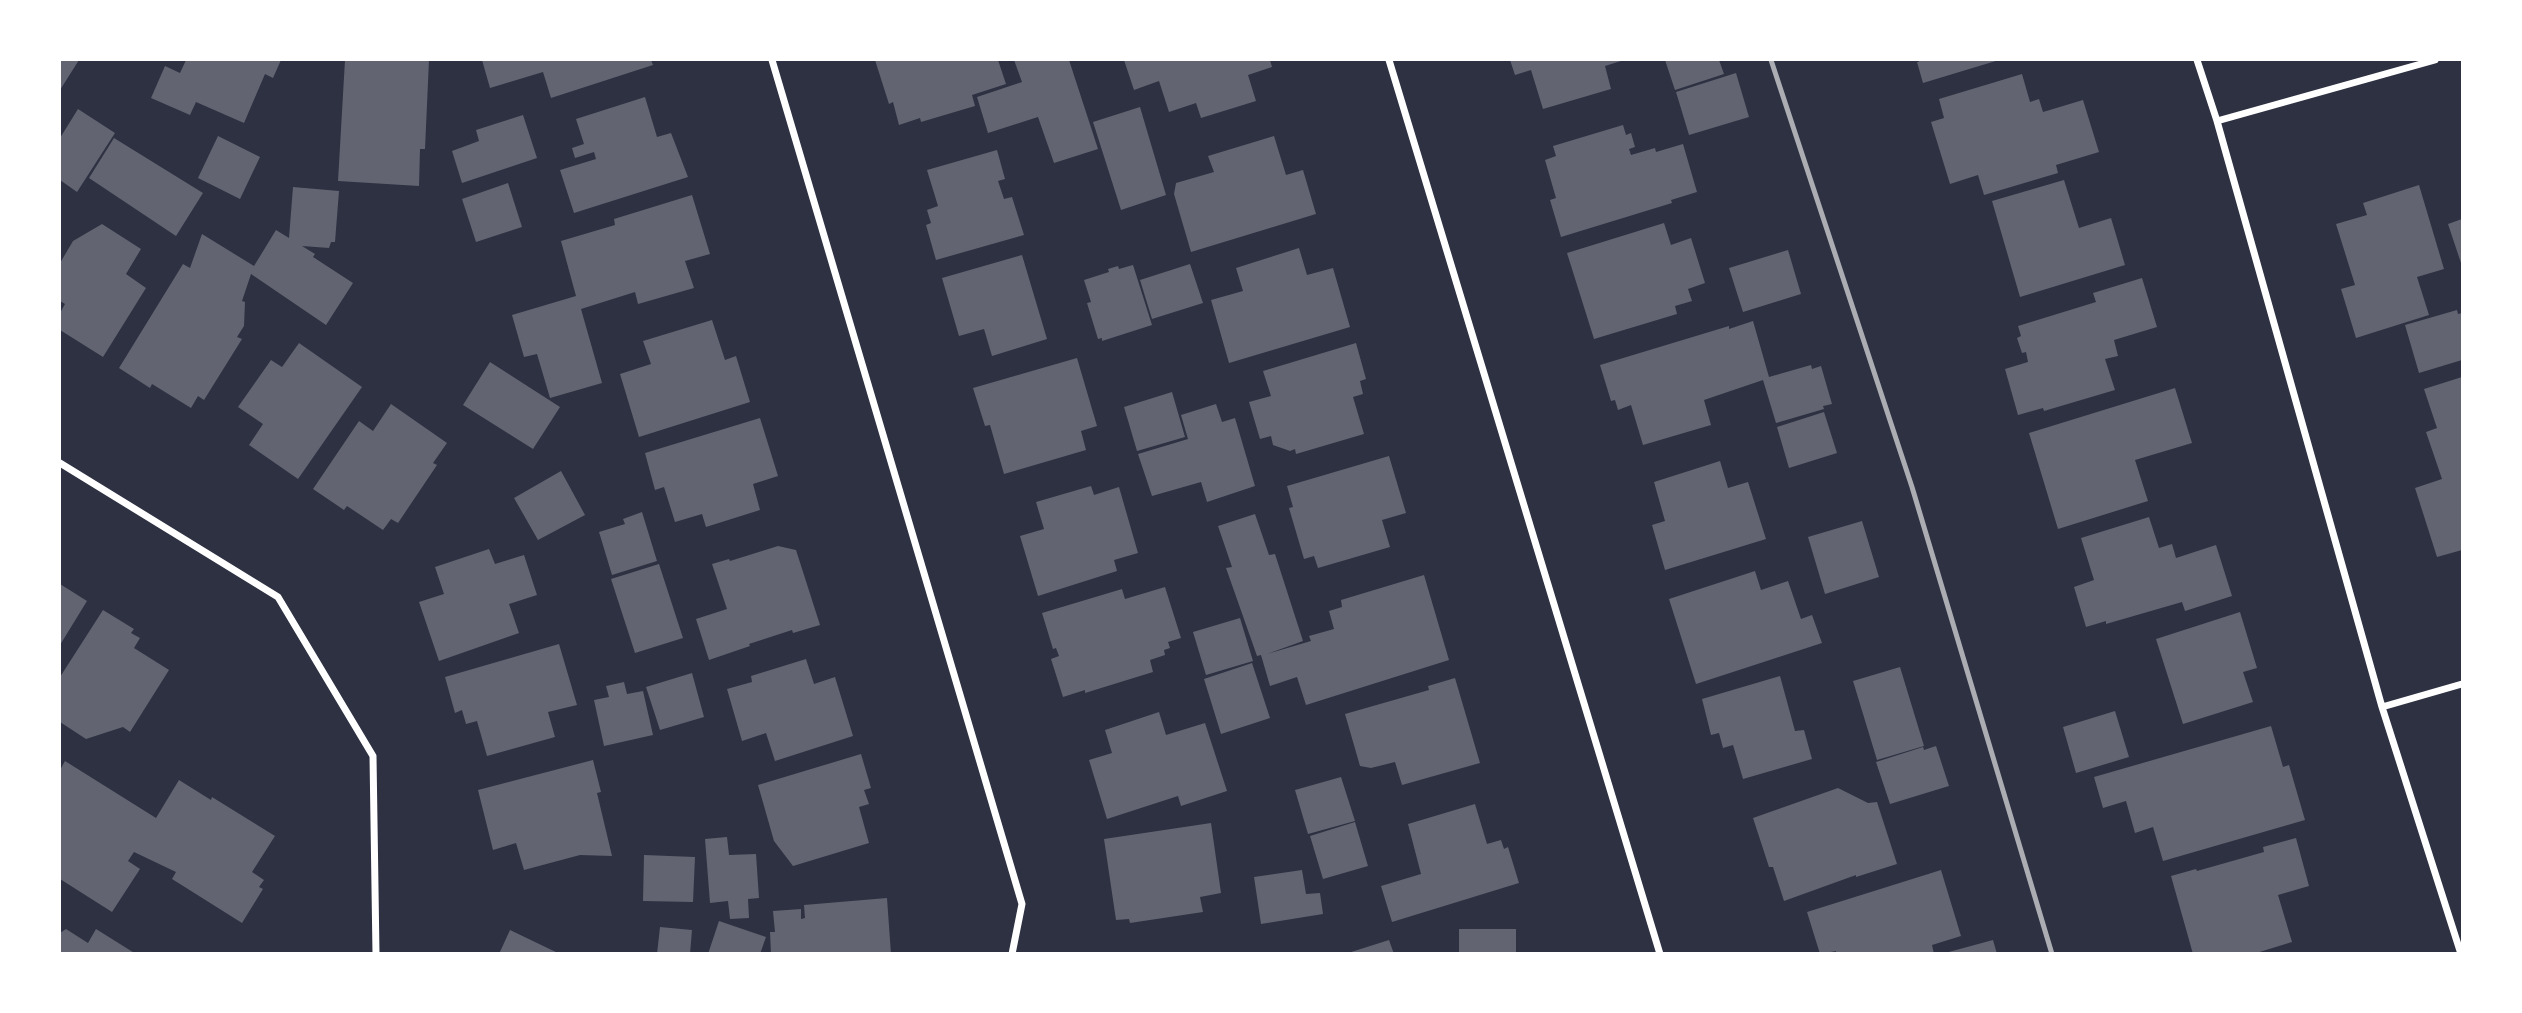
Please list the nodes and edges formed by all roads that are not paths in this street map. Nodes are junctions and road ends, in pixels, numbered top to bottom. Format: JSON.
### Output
{"nodes":[{"id":1,"x":772,"y":60,"type":"edge"},
{"id":2,"x":1389,"y":60,"type":"edge"},
{"id":3,"x":2197,"y":60,"type":"edge"},
{"id":4,"x":2435,"y":60,"type":"edge"},
{"id":5,"x":2217,"y":121,"type":"junction"},
{"id":6,"x":60,"y":463,"type":"edge"},
{"id":7,"x":2462,"y":684,"type":"edge"},
{"id":8,"x":2382,"y":707,"type":"junction"},
{"id":9,"x":376,"y":954,"type":"edge"},
{"id":10,"x":1012,"y":954,"type":"edge"},
{"id":11,"x":1660,"y":954,"type":"edge"},
{"id":12,"x":2461,"y":954,"type":"edge"}],
"edges":[{"from":1,"to":10,"type":"street"},
{"from":2,"to":11,"type":"street"},
{"from":3,"to":5,"type":"street"},
{"from":4,"to":5,"type":"street"},
{"from":5,"to":8,"type":"street"},
{"from":6,"to":9,"type":"street"},
{"from":7,"to":8,"type":"street"},
{"from":8,"to":12,"type":"street"}]}
